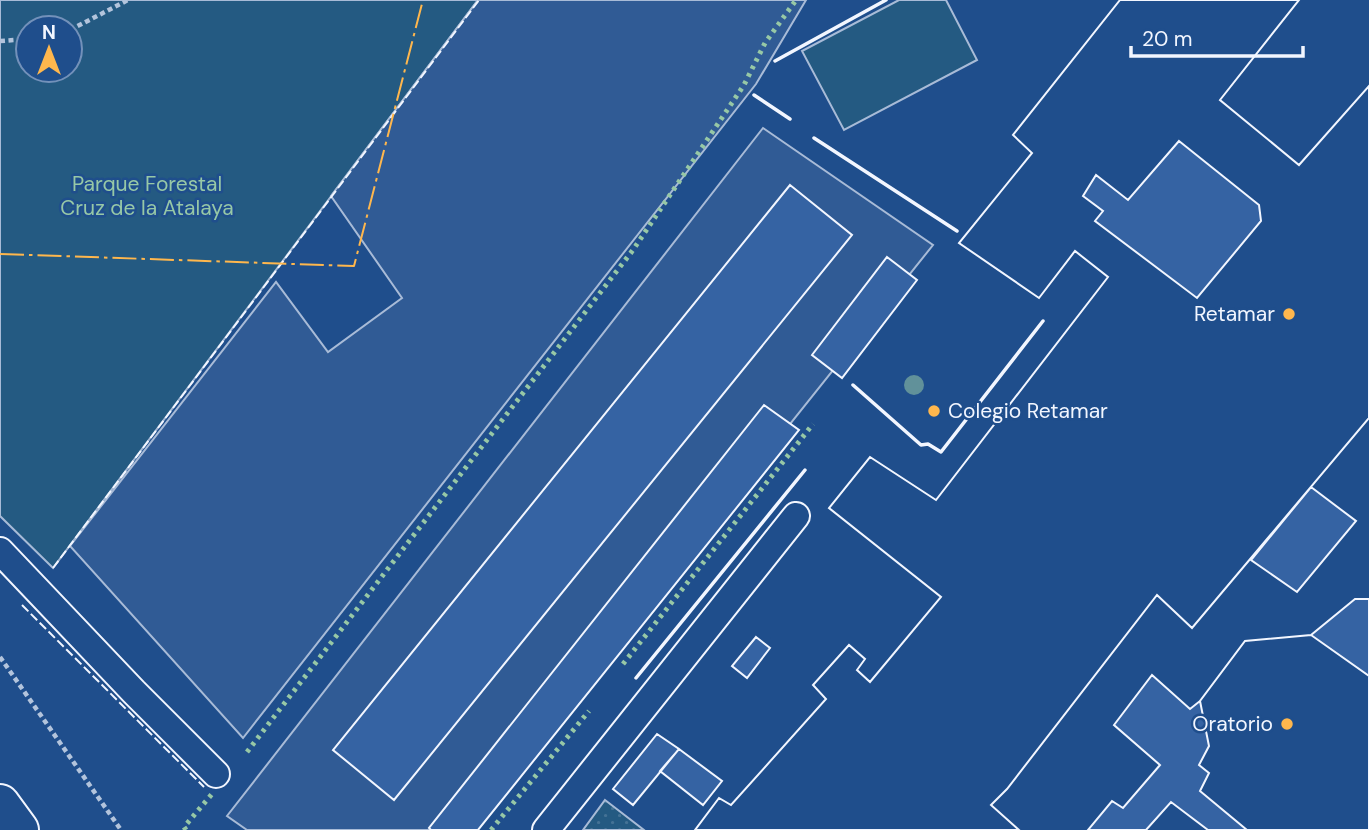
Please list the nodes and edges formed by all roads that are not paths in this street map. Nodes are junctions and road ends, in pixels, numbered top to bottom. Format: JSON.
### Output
{"nodes":[{"id":1,"x":796,"y":516,"type":"dead end"},
{"id":2,"x":0,"y":551,"type":"edge"},
{"id":3,"x":216,"y":774,"type":"dead end"},
{"id":4,"x":0,"y":804,"type":"edge"},
{"id":5,"x":19,"y":830,"type":"edge"},
{"id":6,"x":546,"y":830,"type":"edge"}],
"edges":[{"from":1,"to":6,"type":"lane"},
{"from":2,"to":3,"type":"lane"},
{"from":4,"to":5,"type":"highway"}]}
